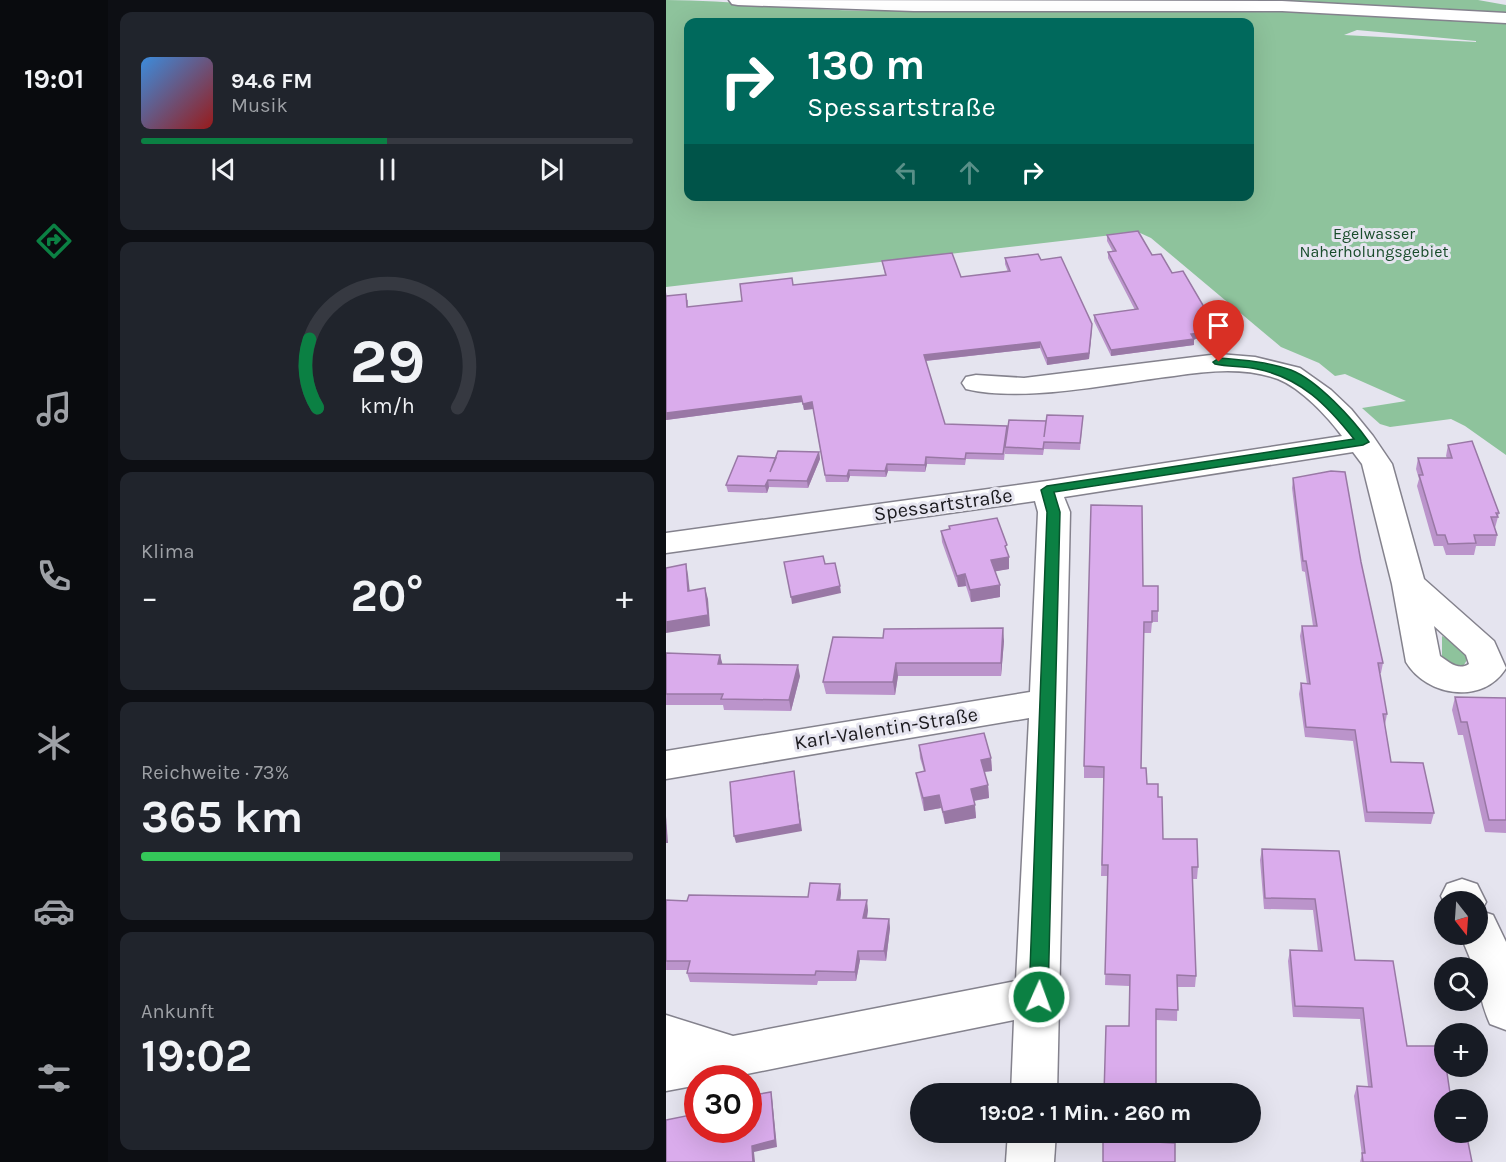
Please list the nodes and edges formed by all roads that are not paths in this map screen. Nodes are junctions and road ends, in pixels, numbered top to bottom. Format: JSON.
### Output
{"nodes":[{"id":1,"x":738,"y":0,"type":"edge"},
{"id":2,"x":1067,"y":0,"type":"edge"},
{"id":3,"x":1014,"y":5,"type":"junction"},
{"id":4,"x":1506,"y":18,"type":"edge"},
{"id":5,"x":976,"y":383,"type":"dead end"},
{"id":6,"x":1363,"y":442,"type":"junction"},
{"id":7,"x":1047,"y":490,"type":"junction"},
{"id":8,"x":666,"y":543,"type":"edge"},
{"id":9,"x":1409,"y":585,"type":"dead end"},
{"id":10,"x":1047,"y":702,"type":"junction"},
{"id":11,"x":666,"y":742,"type":"edge"},
{"id":12,"x":725,"y":754,"type":"junction"},
{"id":13,"x":666,"y":765,"type":"edge"},
{"id":14,"x":1486,"y":945,"type":"edge"},
{"id":15,"x":1039,"y":997,"type":"junction"},
{"id":16,"x":1506,"y":1010,"type":"edge"},
{"id":17,"x":666,"y":1035,"type":"edge"},
{"id":18,"x":731,"y":1056,"type":"junction"},
{"id":19,"x":666,"y":1070,"type":"edge"},
{"id":20,"x":1035,"y":1083,"type":"edge"},
{"id":21,"x":1031,"y":1143,"type":"edge"},
{"id":22,"x":1030,"y":1162,"type":"edge"}],
"edges":[{"from":1,"to":3,"type":"main road"},
{"from":2,"to":3,"type":"main road"},
{"from":3,"to":4,"type":"main road"},
{"from":5,"to":6,"type":"main road"},
{"from":6,"to":7,"type":"main road","name":"Spessartstraße"},
{"from":6,"to":9,"type":"main road"},
{"from":7,"to":8,"type":"main road","name":"Spessartstraße"},
{"from":7,"to":10,"type":"main road"},
{"from":10,"to":12,"type":"main road","name":"Karl-Valentin-Straße"},
{"from":10,"to":15,"type":"main road"},
{"from":11,"to":12,"type":"main road","name":"Karl-Valentin-Straße"},
{"from":12,"to":13,"type":"main road","name":"Karl-Valentin-Straße"},
{"from":14,"to":16,"type":"main road"},
{"from":15,"to":18,"type":"main road"},
{"from":15,"to":20,"type":"main road"},
{"from":17,"to":18,"type":"main road"},
{"from":18,"to":19,"type":"main road"},
{"from":21,"to":22,"type":"main road"}]}
